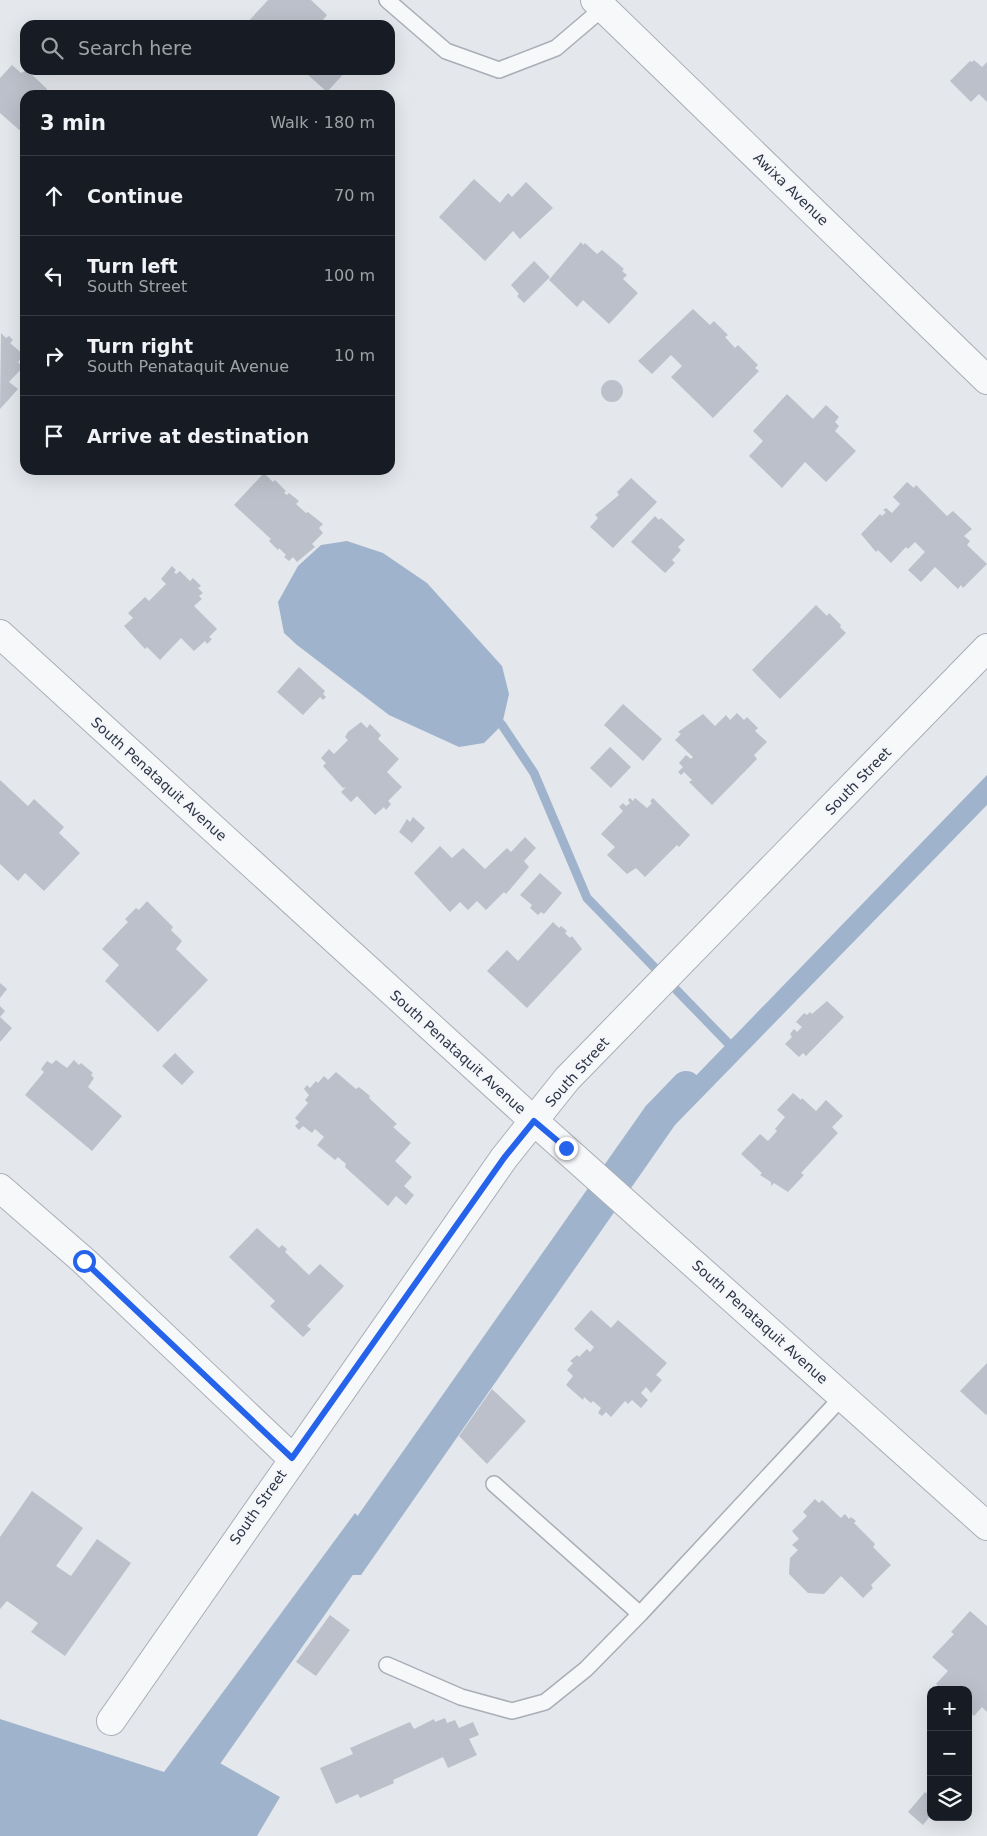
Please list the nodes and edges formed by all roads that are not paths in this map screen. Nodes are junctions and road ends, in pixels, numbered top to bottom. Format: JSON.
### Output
{"nodes":[{"id":1,"x":386,"y":0,"type":"edge"},
{"id":2,"x":599,"y":4,"type":"edge"},
{"id":3,"x":987,"y":380,"type":"edge"},
{"id":4,"x":0,"y":634,"type":"edge"},
{"id":5,"x":987,"y":648,"type":"edge"},
{"id":6,"x":534,"y":1121,"type":"junction"},
{"id":7,"x":0,"y":1188,"type":"edge"},
{"id":8,"x":843,"y":1396,"type":"junction"},
{"id":9,"x":292,"y":1458,"type":"junction"},
{"id":10,"x":494,"y":1484,"type":"dead end"},
{"id":11,"x":987,"y":1526,"type":"edge"},
{"id":12,"x":640,"y":1614,"type":"junction"},
{"id":13,"x":387,"y":1665,"type":"dead end"},
{"id":14,"x":110,"y":1721,"type":"dead end"}],
"edges":[{"from":1,"to":2,"type":"lane"},
{"from":2,"to":3,"type":"street","name":"Awixa Avenue"},
{"from":4,"to":6,"type":"street","name":"South Penataquit Avenue"},
{"from":5,"to":6,"type":"street","name":"South Street"},
{"from":6,"to":8,"type":"street","name":"South Penataquit Avenue"},
{"from":6,"to":9,"type":"street","name":"South Street"},
{"from":7,"to":9,"type":"street"},
{"from":8,"to":11,"type":"street","name":"South Penataquit Avenue"},
{"from":8,"to":12,"type":"lane"},
{"from":9,"to":14,"type":"street","name":"South Street"},
{"from":10,"to":12,"type":"lane"},
{"from":12,"to":13,"type":"lane"}]}
